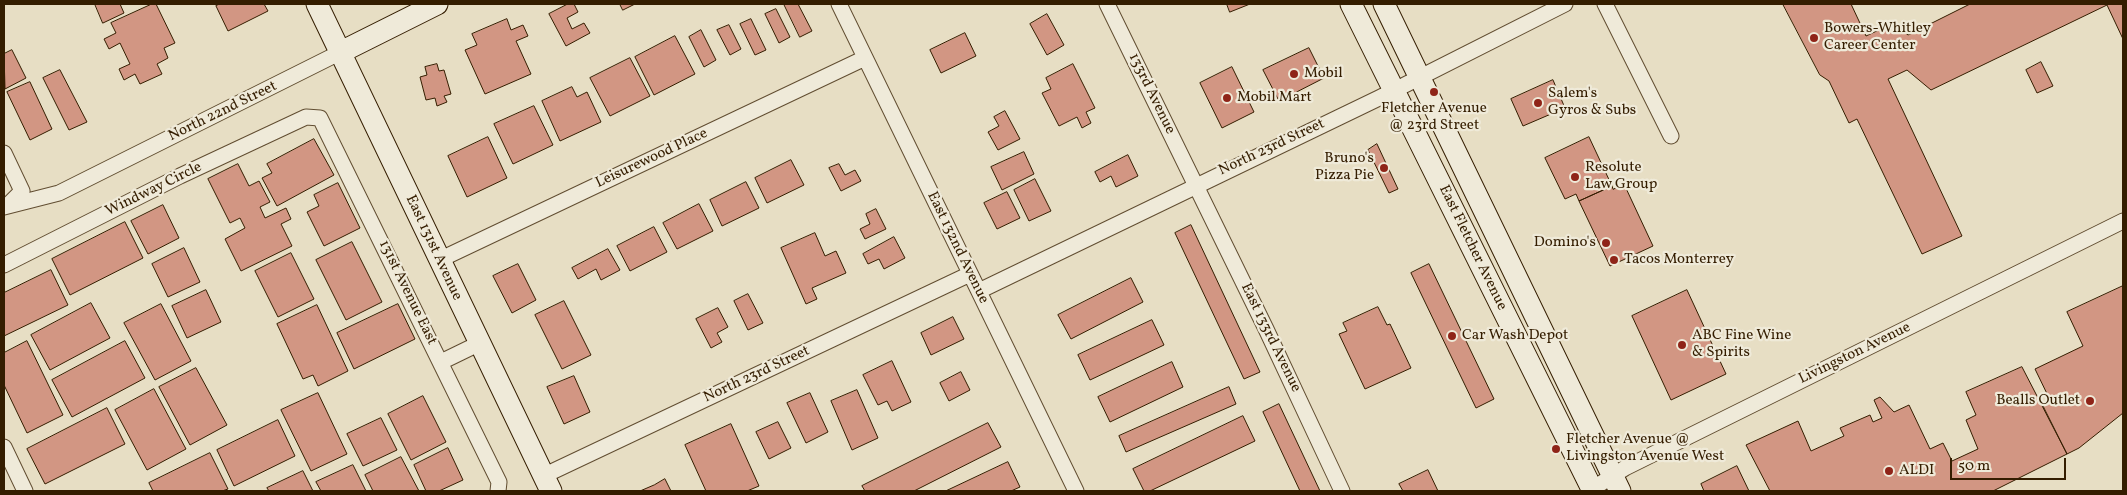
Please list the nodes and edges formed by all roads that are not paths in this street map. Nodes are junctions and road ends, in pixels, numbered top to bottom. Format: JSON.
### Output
{"nodes":[{"id":1,"x":316,"y":4,"type":"edge"},
{"id":2,"x":437,"y":4,"type":"edge"},
{"id":3,"x":839,"y":4,"type":"edge"},
{"id":4,"x":1107,"y":4,"type":"edge"},
{"id":5,"x":1351,"y":4,"type":"edge"},
{"id":6,"x":1384,"y":4,"type":"edge"},
{"id":7,"x":1565,"y":4,"type":"edge"},
{"id":8,"x":1605,"y":4,"type":"edge"},
{"id":9,"x":341,"y":52,"type":"junction"},
{"id":10,"x":865,"y":58,"type":"junction"},
{"id":11,"x":1421,"y":77,"type":"junction"},
{"id":12,"x":1394,"y":89,"type":"junction"},
{"id":13,"x":306,"y":117,"type":"joint"},
{"id":14,"x":1671,"y":136,"type":"dead end"},
{"id":15,"x":4,"y":152,"type":"edge"},
{"id":16,"x":1195,"y":185,"type":"junction"},
{"id":17,"x":5,"y":207,"type":"edge"},
{"id":18,"x":2123,"y":221,"type":"edge"},
{"id":19,"x":439,"y":260,"type":"junction"},
{"id":20,"x":4,"y":265,"type":"edge"},
{"id":21,"x":970,"y":274,"type":"junction"},
{"id":22,"x":978,"y":291,"type":"junction"},
{"id":23,"x":478,"y":344,"type":"junction"},
{"id":24,"x":441,"y":362,"type":"junction"},
{"id":25,"x":4,"y":447,"type":"edge"},
{"id":26,"x":547,"y":484,"type":"edge"},
{"id":27,"x":1616,"y":484,"type":"edge"},
{"id":28,"x":498,"y":486,"type":"edge"},
{"id":29,"x":25,"y":491,"type":"edge"},
{"id":30,"x":1076,"y":491,"type":"edge"},
{"id":31,"x":1342,"y":491,"type":"edge"},
{"id":32,"x":1591,"y":491,"type":"edge"}],
"edges":[{"from":1,"to":9,"type":"main road","name":"East 131st Avenue"},
{"from":2,"to":9,"type":"main road","name":"North 22nd Street"},
{"from":3,"to":10,"type":"street","name":"East 132nd Avenue"},
{"from":4,"to":16,"type":"street","name":"133rd Avenue"},
{"from":5,"to":12,"type":"main road","name":"East Fletcher Avenue"},
{"from":6,"to":11,"type":"main road","name":"East Fletcher Avenue"},
{"from":7,"to":11,"type":"street","name":"North 23rd Street"},
{"from":8,"to":14,"type":"street"},
{"from":9,"to":17,"type":"street","name":"North 22nd Street"},
{"from":9,"to":19,"type":"main road","name":"East 131st Avenue"},
{"from":10,"to":19,"type":"street","name":"Leisurewood Place"},
{"from":10,"to":21,"type":"street","name":"East 132nd Avenue"},
{"from":11,"to":12,"type":"street","name":"North 23rd Street"},
{"from":11,"to":27,"type":"main road","name":"East Fletcher Avenue"},
{"from":12,"to":16,"type":"street","name":"North 23rd Street"},
{"from":12,"to":32,"type":"main road","name":"East Fletcher Avenue"},
{"from":13,"to":20,"type":"street","name":"Windway Circle"},
{"from":13,"to":24,"type":"street","name":"131st Avenue East"},
{"from":15,"to":17,"type":"street"},
{"from":16,"to":22,"type":"street","name":"North 23rd Street"},
{"from":16,"to":31,"type":"street","name":"East 133rd Avenue"},
{"from":18,"to":27,"type":"street","name":"Livingston Avenue"},
{"from":19,"to":23,"type":"main road","name":"East 131st Avenue"},
{"from":21,"to":22,"type":"street","name":"East 132nd Avenue"},
{"from":21,"to":26,"type":"street","name":"North 23rd Street"},
{"from":22,"to":30,"type":"street","name":"East 132nd Avenue"},
{"from":23,"to":24,"type":"street"},
{"from":23,"to":26,"type":"main road","name":"East 131st Avenue"},
{"from":24,"to":28,"type":"street","name":"131st Avenue East"},
{"from":25,"to":29,"type":"street"},
{"from":27,"to":32,"type":"street","name":"Livingston Avenue"}]}
